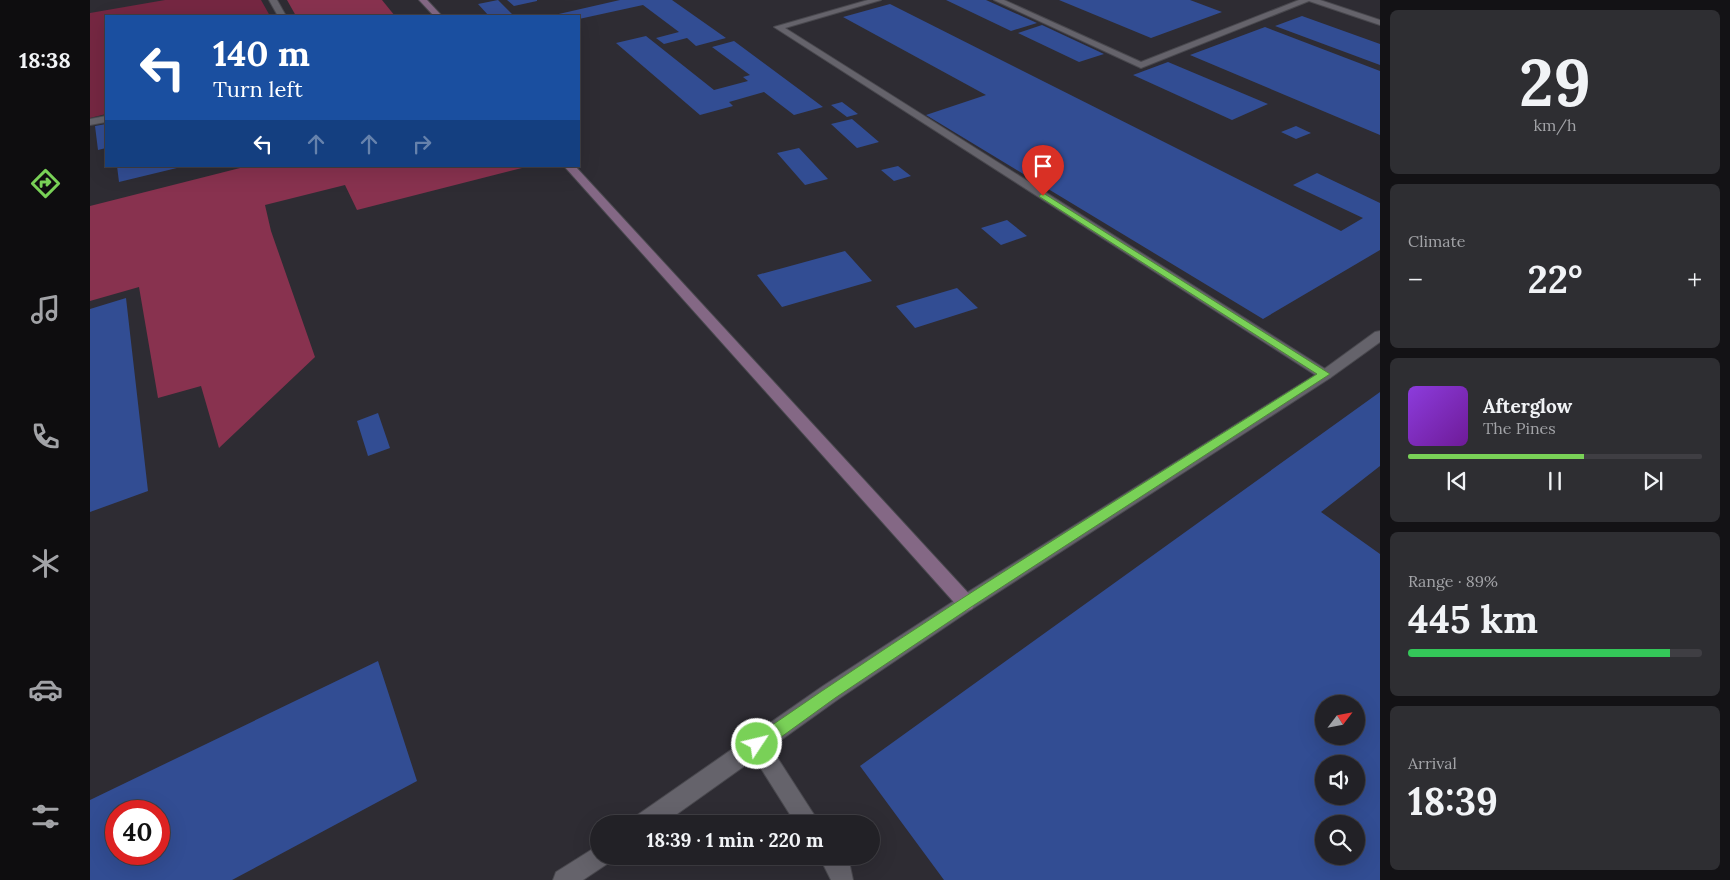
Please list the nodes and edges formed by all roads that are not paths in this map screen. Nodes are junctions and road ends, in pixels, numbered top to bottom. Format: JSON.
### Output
{"nodes":[{"id":1,"x":273,"y":0,"type":"edge"},
{"id":2,"x":423,"y":0,"type":"edge"},
{"id":3,"x":878,"y":0,"type":"edge"},
{"id":4,"x":998,"y":0,"type":"edge"},
{"id":5,"x":1306,"y":0,"type":"edge"},
{"id":6,"x":1312,"y":0,"type":"edge"},
{"id":7,"x":281,"y":15,"type":"edge"},
{"id":8,"x":437,"y":15,"type":"edge"},
{"id":9,"x":1380,"y":23,"type":"edge"},
{"id":10,"x":105,"y":119,"type":"edge"},
{"id":11,"x":90,"y":122,"type":"edge"},
{"id":12,"x":570,"y":167,"type":"edge"},
{"id":13,"x":1380,"y":334,"type":"edge"},
{"id":14,"x":1324,"y":374,"type":"junction"},
{"id":15,"x":966,"y":603,"type":"junction"},
{"id":16,"x":757,"y":744,"type":"junction"},
{"id":17,"x":657,"y":815,"type":"edge"},
{"id":18,"x":803,"y":815,"type":"edge"},
{"id":19,"x":590,"y":862,"type":"edge"},
{"id":20,"x":836,"y":865,"type":"edge"},
{"id":21,"x":564,"y":880,"type":"edge"},
{"id":22,"x":842,"y":880,"type":"edge"}],
"edges":[{"from":1,"to":7,"type":"street"},
{"from":2,"to":8,"type":"main road"},
{"from":3,"to":14,"type":"street"},
{"from":4,"to":5,"type":"street"},
{"from":6,"to":9,"type":"street"},
{"from":10,"to":11,"type":"street"},
{"from":12,"to":15,"type":"main road"},
{"from":13,"to":14,"type":"street"},
{"from":14,"to":15,"type":"street"},
{"from":15,"to":16,"type":"street"},
{"from":16,"to":17,"type":"street"},
{"from":16,"to":18,"type":"street"},
{"from":19,"to":21,"type":"street"},
{"from":20,"to":22,"type":"street"}]}
